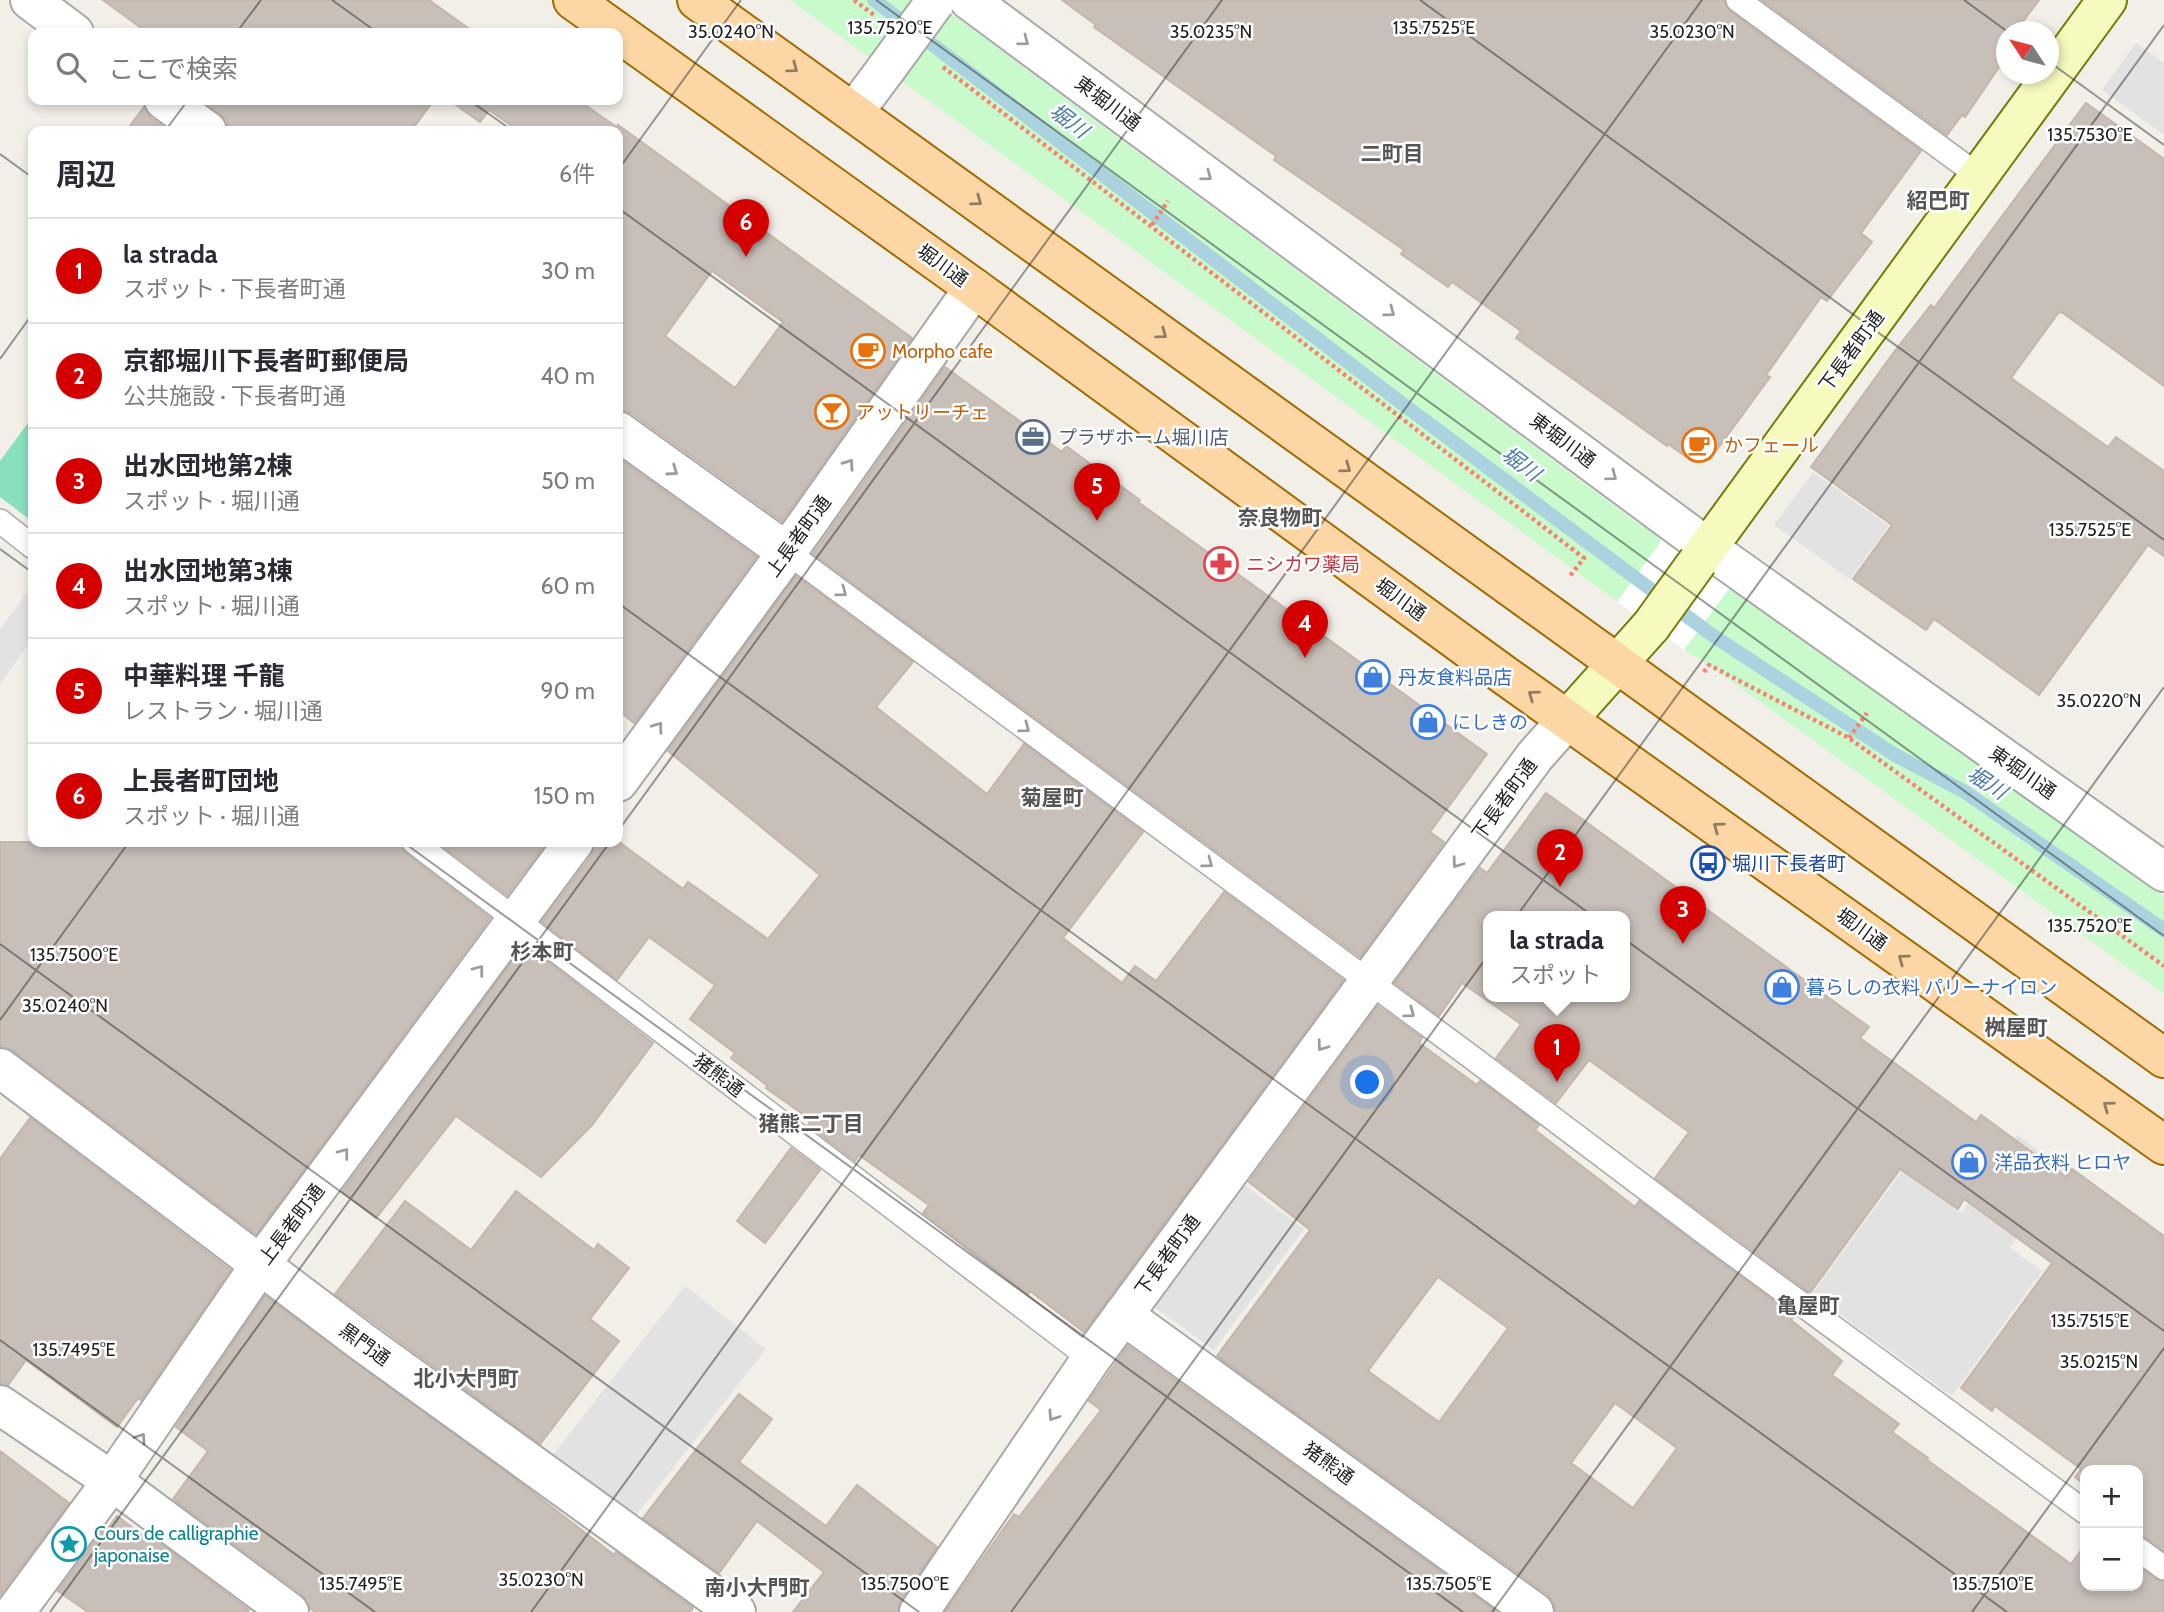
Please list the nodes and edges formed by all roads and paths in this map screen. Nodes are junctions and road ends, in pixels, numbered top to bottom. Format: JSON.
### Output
{"nodes":[{"id":1,"x":30,"y":0,"type":"edge"},
{"id":2,"x":573,"y":0,"type":"edge"},
{"id":3,"x":697,"y":0,"type":"edge"},
{"id":4,"x":855,"y":0,"type":"edge"},
{"id":5,"x":1738,"y":0,"type":"edge"},
{"id":6,"x":2106,"y":0,"type":"edge"},
{"id":7,"x":947,"y":1,"type":"edge"},
{"id":8,"x":877,"y":17,"type":"dead end"},
{"id":9,"x":68,"y":28,"type":"edge"},
{"id":10,"x":612,"y":28,"type":"edge"},
{"id":11,"x":623,"y":36,"type":"edge"},
{"id":12,"x":943,"y":66,"type":"dead end"},
{"id":13,"x":171,"y":105,"type":"edge"},
{"id":14,"x":855,"y":112,"type":"junction"},
{"id":15,"x":200,"y":126,"type":"edge"},
{"id":16,"x":1979,"y":176,"type":"junction"},
{"id":17,"x":1172,"y":196,"type":"dead end"},
{"id":18,"x":1152,"y":225,"type":"junction"},
{"id":19,"x":974,"y":288,"type":"junction"},
{"id":20,"x":623,"y":435,"type":"edge"},
{"id":21,"x":0,"y":521,"type":"edge"},
{"id":22,"x":28,"y":543,"type":"edge"},
{"id":23,"x":787,"y":552,"type":"junction"},
{"id":24,"x":1703,"y":555,"type":"junction"},
{"id":25,"x":1569,"y":577,"type":"dead end"},
{"id":26,"x":1616,"y":664,"type":"junction"},
{"id":27,"x":1700,"y":679,"type":"dead end"},
{"id":28,"x":1871,"y":707,"type":"dead end"},
{"id":29,"x":1567,"y":720,"type":"junction"},
{"id":30,"x":1849,"y":738,"type":"junction"},
{"id":31,"x":623,"y":775,"type":"edge"},
{"id":32,"x":420,"y":847,"type":"edge"},
{"id":33,"x":570,"y":847,"type":"edge"},
{"id":34,"x":2164,"y":872,"type":"edge"},
{"id":35,"x":516,"y":921,"type":"junction"},
{"id":36,"x":2164,"y":966,"type":"edge"},
{"id":37,"x":1369,"y":982,"type":"junction"},
{"id":38,"x":2164,"y":1058,"type":"edge"},
{"id":39,"x":0,"y":1068,"type":"edge"},
{"id":40,"x":2164,"y":1145,"type":"edge"},
{"id":41,"x":260,"y":1265,"type":"junction"},
{"id":42,"x":1124,"y":1315,"type":"junction"},
{"id":43,"x":1091,"y":1359,"type":"junction"},
{"id":44,"x":0,"y":1405,"type":"edge"},
{"id":45,"x":112,"y":1481,"type":"junction"},
{"id":46,"x":2080,"y":1508,"type":"edge"},
{"id":47,"x":2143,"y":1553,"type":"edge"},
{"id":48,"x":2164,"y":1568,"type":"edge"},
{"id":49,"x":15,"y":1612,"type":"edge"},
{"id":50,"x":289,"y":1612,"type":"edge"},
{"id":51,"x":736,"y":1612,"type":"edge"},
{"id":52,"x":919,"y":1612,"type":"edge"},
{"id":53,"x":1534,"y":1612,"type":"edge"}],
"edges":[{"from":1,"to":9,"type":"street"},
{"from":2,"to":10,"type":"main road","name":"堀川通"},
{"from":3,"to":14,"type":"main road","one_way":true},
{"from":4,"to":8,"type":"path"},
{"from":5,"to":16,"type":"lane"},
{"from":6,"to":16,"type":"street","name":"下長者町通"},
{"from":7,"to":14,"type":"street","bridge":true},
{"from":7,"to":24,"type":"street","name":"東堀川通","one_way":true},
{"from":11,"to":19,"type":"main road","name":"堀川通"},
{"from":12,"to":18,"type":"path"},
{"from":13,"to":15,"type":"street"},
{"from":14,"to":26,"type":"main road","one_way":true},
{"from":16,"to":24,"type":"street","name":"下長者町通"},
{"from":17,"to":18,"type":"path"},
{"from":18,"to":25,"type":"path"},
{"from":23,"to":19,"type":"street","name":"上長者町通","one_way":true},
{"from":29,"to":19,"type":"main road","name":"堀川通","one_way":true},
{"from":20,"to":23,"type":"street","one_way":true},
{"from":21,"to":22,"type":"lane"},
{"from":31,"to":23,"type":"street","name":"上長者町通","one_way":true},
{"from":23,"to":37,"type":"lane","one_way":true},
{"from":24,"to":26,"type":"street","name":"下長者町通","bridge":true},
{"from":24,"to":34,"type":"street","name":"東堀川通"},
{"from":26,"to":29,"type":"street","name":"下長者町通"},
{"from":26,"to":38,"type":"main road"},
{"from":27,"to":30,"type":"path"},
{"from":28,"to":30,"type":"path"},
{"from":29,"to":37,"type":"street","name":"下長者町通","one_way":true},
{"from":40,"to":29,"type":"main road","name":"堀川通","one_way":true},
{"from":30,"to":36,"type":"path"},
{"from":32,"to":35,"type":"lane","name":"猪熊通"},
{"from":33,"to":35,"type":"street","name":"上長者町通"},
{"from":41,"to":35,"type":"street","name":"上長者町通","one_way":true},
{"from":35,"to":43,"type":"lane","name":"猪熊通"},
{"from":37,"to":42,"type":"street","name":"下長者町通","one_way":true},
{"from":37,"to":46,"type":"lane","one_way":true},
{"from":39,"to":41,"type":"street","name":"黒門通"},
{"from":45,"to":41,"type":"street","name":"上長者町通","one_way":true},
{"from":41,"to":51,"type":"street","name":"黒門通"},
{"from":42,"to":43,"type":"street","name":"下長者町通"},
{"from":42,"to":53,"type":"street","name":"猪熊通"},
{"from":43,"to":52,"type":"street","name":"下長者町通","one_way":true},
{"from":44,"to":45,"type":"street"},
{"from":45,"to":49,"type":"street","name":"上長者町通"},
{"from":45,"to":50,"type":"street"},
{"from":47,"to":48,"type":"lane"}]}
